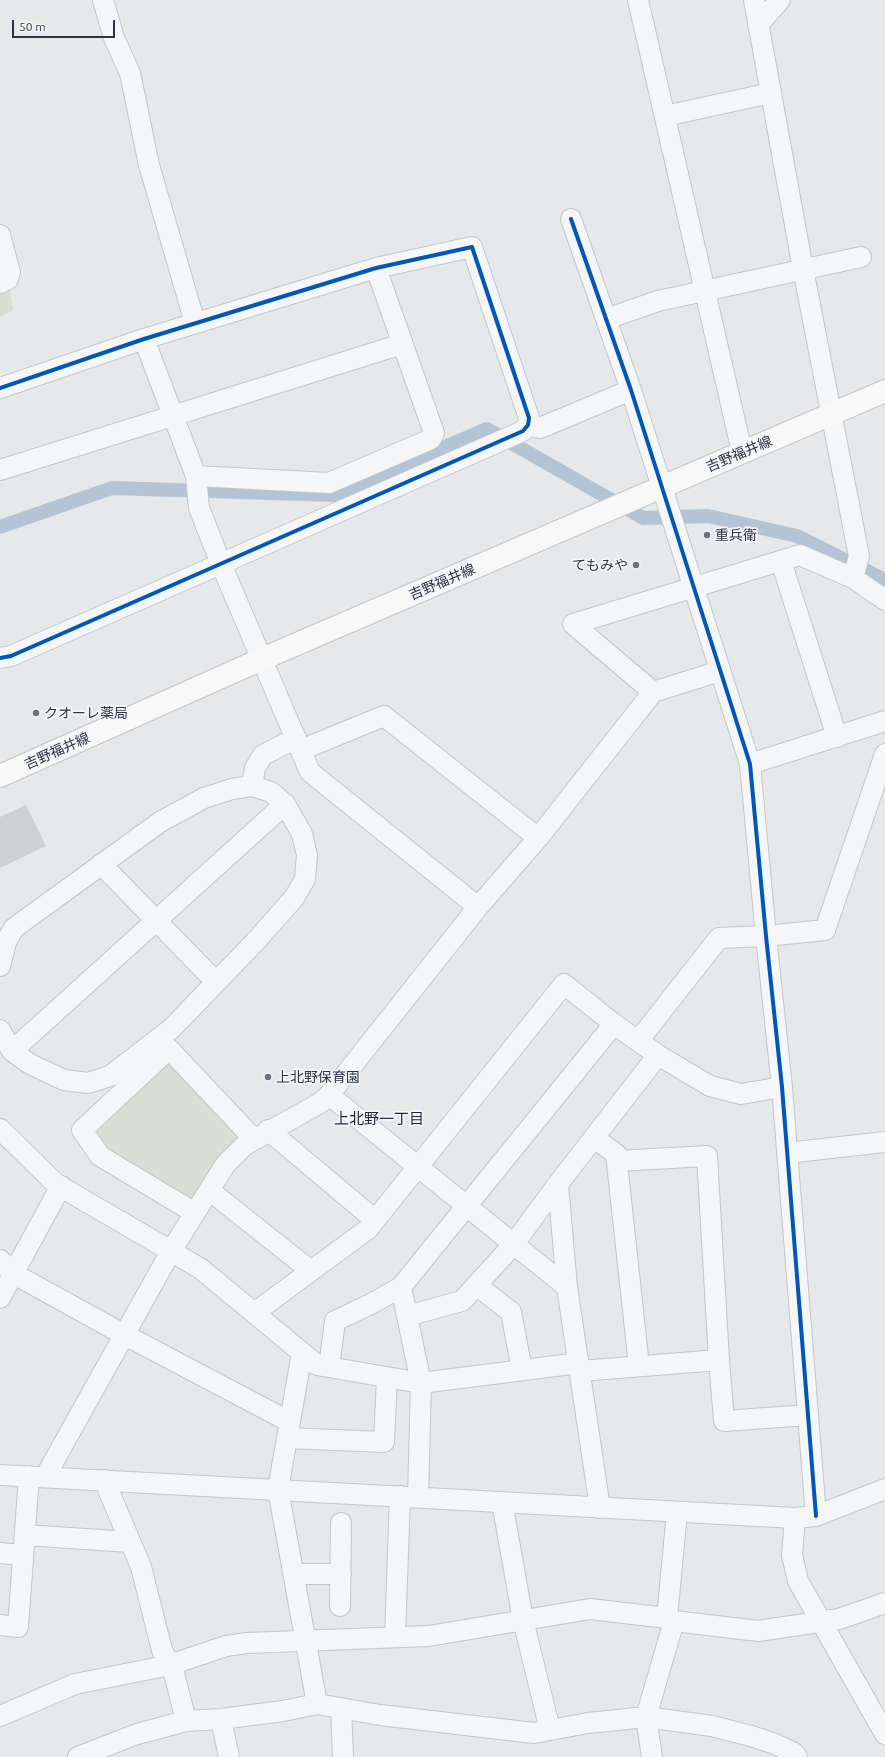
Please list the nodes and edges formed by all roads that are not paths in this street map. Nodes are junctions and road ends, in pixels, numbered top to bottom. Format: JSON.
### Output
{"nodes":[{"id":1,"x":103,"y":0,"type":"edge"},
{"id":2,"x":638,"y":0,"type":"edge"},
{"id":3,"x":754,"y":0,"type":"edge"},
{"id":4,"x":780,"y":0,"type":"edge"},
{"id":5,"x":758,"y":25,"type":"junction"},
{"id":6,"x":771,"y":93,"type":"junction"},
{"id":7,"x":665,"y":116,"type":"junction"},
{"id":8,"x":571,"y":220,"type":"dead end"},
{"id":9,"x":0,"y":235,"type":"edge"},
{"id":10,"x":861,"y":257,"type":"dead end"},
{"id":11,"x":376,"y":268,"type":"junction"},
{"id":12,"x":803,"y":269,"type":"junction"},
{"id":13,"x":0,"y":282,"type":"edge"},
{"id":14,"x":705,"y":290,"type":"junction"},
{"id":15,"x":606,"y":319,"type":"junction"},
{"id":16,"x":195,"y":323,"type":"junction"},
{"id":17,"x":144,"y":339,"type":"junction"},
{"id":18,"x":402,"y":344,"type":"junction"},
{"id":19,"x":0,"y":388,"type":"edge"},
{"id":20,"x":631,"y":390,"type":"junction"},
{"id":21,"x":885,"y":391,"type":"edge"},
{"id":22,"x":832,"y":413,"type":"junction"},
{"id":23,"x":173,"y":416,"type":"junction"},
{"id":24,"x":528,"y":425,"type":"junction"},
{"id":25,"x":742,"y":452,"type":"junction"},
{"id":26,"x":0,"y":470,"type":"edge"},
{"id":27,"x":196,"y":476,"type":"junction"},
{"id":28,"x":662,"y":487,"type":"junction"},
{"id":29,"x":781,"y":561,"type":"junction"},
{"id":30,"x":221,"y":564,"type":"junction"},
{"id":31,"x":853,"y":578,"type":"junction"},
{"id":32,"x":694,"y":588,"type":"junction"},
{"id":33,"x":885,"y":600,"type":"edge"},
{"id":34,"x":0,"y":658,"type":"edge"},
{"id":35,"x":262,"y":659,"type":"junction"},
{"id":36,"x":720,"y":671,"type":"junction"},
{"id":37,"x":653,"y":692,"type":"junction"},
{"id":38,"x":885,"y":721,"type":"edge"},
{"id":39,"x":837,"y":736,"type":"junction"},
{"id":40,"x":298,"y":744,"type":"junction"},
{"id":41,"x":885,"y":754,"type":"edge"},
{"id":42,"x":750,"y":764,"type":"junction"},
{"id":43,"x":0,"y":776,"type":"edge"},
{"id":44,"x":252,"y":786,"type":"junction"},
{"id":45,"x":285,"y":804,"type":"junction"},
{"id":46,"x":538,"y":838,"type":"junction"},
{"id":47,"x":101,"y":864,"type":"junction"},
{"id":48,"x":478,"y":907,"type":"junction"},
{"id":49,"x":156,"y":920,"type":"junction"},
{"id":50,"x":766,"y":936,"type":"junction"},
{"id":51,"x":0,"y":966,"type":"edge"},
{"id":52,"x":216,"y":982,"type":"junction"},
{"id":53,"x":614,"y":1024,"type":"junction"},
{"id":54,"x":0,"y":1030,"type":"edge"},
{"id":55,"x":638,"y":1041,"type":"junction"},
{"id":56,"x":12,"y":1051,"type":"junction"},
{"id":57,"x":658,"y":1055,"type":"junction"},
{"id":58,"x":782,"y":1087,"type":"junction"},
{"id":59,"x":329,"y":1095,"type":"junction"},
{"id":60,"x":0,"y":1129,"type":"edge"},
{"id":61,"x":261,"y":1135,"type":"junction"},
{"id":62,"x":594,"y":1138,"type":"junction"},
{"id":63,"x":885,"y":1142,"type":"edge"},
{"id":64,"x":787,"y":1153,"type":"junction"},
{"id":65,"x":617,"y":1161,"type":"junction"},
{"id":66,"x":417,"y":1167,"type":"junction"},
{"id":67,"x":558,"y":1184,"type":"junction"},
{"id":68,"x":61,"y":1186,"type":"junction"},
{"id":69,"x":209,"y":1190,"type":"junction"},
{"id":70,"x":465,"y":1206,"type":"junction"},
{"id":71,"x":195,"y":1213,"type":"junction"},
{"id":72,"x":375,"y":1220,"type":"junction"},
{"id":73,"x":513,"y":1245,"type":"junction"},
{"id":74,"x":171,"y":1250,"type":"junction"},
{"id":75,"x":0,"y":1260,"type":"edge"},
{"id":76,"x":311,"y":1271,"type":"junction"},
{"id":77,"x":14,"y":1274,"type":"junction"},
{"id":78,"x":476,"y":1285,"type":"junction"},
{"id":79,"x":401,"y":1287,"type":"junction"},
{"id":80,"x":567,"y":1287,"type":"junction"},
{"id":81,"x":0,"y":1298,"type":"edge"},
{"id":82,"x":254,"y":1313,"type":"junction"},
{"id":83,"x":407,"y":1316,"type":"junction"},
{"id":84,"x":124,"y":1334,"type":"junction"},
{"id":85,"x":302,"y":1352,"type":"junction"},
{"id":86,"x":719,"y":1360,"type":"junction"},
{"id":87,"x":639,"y":1366,"type":"junction"},
{"id":88,"x":329,"y":1367,"type":"junction"},
{"id":89,"x":579,"y":1367,"type":"junction"},
{"id":90,"x":522,"y":1370,"type":"junction"},
{"id":91,"x":387,"y":1377,"type":"junction"},
{"id":92,"x":421,"y":1383,"type":"junction"},
{"id":93,"x":808,"y":1414,"type":"junction"},
{"id":94,"x":288,"y":1430,"type":"junction"},
{"id":95,"x":0,"y":1474,"type":"edge"},
{"id":96,"x":37,"y":1477,"type":"junction"},
{"id":97,"x":104,"y":1480,"type":"junction"},
{"id":98,"x":278,"y":1489,"type":"junction"},
{"id":99,"x":885,"y":1489,"type":"edge"},
{"id":100,"x":409,"y":1497,"type":"junction"},
{"id":101,"x":502,"y":1502,"type":"junction"},
{"id":102,"x":600,"y":1508,"type":"junction"},
{"id":103,"x":677,"y":1512,"type":"junction"},
{"id":104,"x":816,"y":1516,"type":"junction"},
{"id":105,"x":795,"y":1518,"type":"junction"},
{"id":106,"x":342,"y":1523,"type":"dead end"},
{"id":107,"x":25,"y":1535,"type":"junction"},
{"id":108,"x":130,"y":1542,"type":"junction"},
{"id":109,"x":0,"y":1553,"type":"edge"},
{"id":110,"x":23,"y":1555,"type":"junction"},
{"id":111,"x":294,"y":1574,"type":"junction"},
{"id":112,"x":341,"y":1574,"type":"junction"},
{"id":113,"x":885,"y":1603,"type":"edge"},
{"id":114,"x":340,"y":1606,"type":"dead end"},
{"id":115,"x":670,"y":1619,"type":"junction"},
{"id":116,"x":522,"y":1620,"type":"junction"},
{"id":117,"x":820,"y":1620,"type":"junction"},
{"id":118,"x":0,"y":1625,"type":"edge"},
{"id":119,"x":395,"y":1637,"type":"junction"},
{"id":120,"x":306,"y":1641,"type":"junction"},
{"id":121,"x":170,"y":1665,"type":"junction"},
{"id":122,"x":317,"y":1704,"type":"junction"},
{"id":123,"x":342,"y":1708,"type":"junction"},
{"id":124,"x":0,"y":1716,"type":"edge"},
{"id":125,"x":646,"y":1717,"type":"junction"},
{"id":126,"x":221,"y":1719,"type":"junction"},
{"id":127,"x":186,"y":1721,"type":"junction"},
{"id":128,"x":550,"y":1730,"type":"junction"},
{"id":129,"x":885,"y":1734,"type":"edge"},
{"id":130,"x":115,"y":1751,"type":"edge"},
{"id":131,"x":78,"y":1757,"type":"edge"},
{"id":132,"x":229,"y":1757,"type":"edge"},
{"id":133,"x":343,"y":1757,"type":"edge"},
{"id":134,"x":652,"y":1757,"type":"edge"},
{"id":135,"x":797,"y":1757,"type":"edge"}],
"edges":[{"from":1,"to":16,"type":"street"},
{"from":2,"to":7,"type":"street"},
{"from":3,"to":5,"type":"street"},
{"from":4,"to":5,"type":"street"},
{"from":5,"to":6,"type":"street"},
{"from":6,"to":7,"type":"street"},
{"from":6,"to":12,"type":"street"},
{"from":7,"to":14,"type":"street"},
{"from":8,"to":15,"type":"street"},
{"from":9,"to":13,"type":"street"},
{"from":10,"to":12,"type":"street"},
{"from":11,"to":16,"type":"street"},
{"from":11,"to":18,"type":"street"},
{"from":11,"to":24,"type":"street"},
{"from":12,"to":14,"type":"street"},
{"from":12,"to":22,"type":"street"},
{"from":14,"to":15,"type":"street"},
{"from":14,"to":25,"type":"street"},
{"from":15,"to":20,"type":"street"},
{"from":16,"to":17,"type":"street"},
{"from":17,"to":19,"type":"street"},
{"from":17,"to":23,"type":"street"},
{"from":18,"to":23,"type":"street"},
{"from":18,"to":27,"type":"street"},
{"from":20,"to":24,"type":"street"},
{"from":20,"to":28,"type":"street"},
{"from":21,"to":22,"type":"main road","name":"吉野福井線"},
{"from":22,"to":25,"type":"main road","name":"吉野福井線"},
{"from":22,"to":31,"type":"street"},
{"from":23,"to":26,"type":"street"},
{"from":23,"to":27,"type":"street"},
{"from":24,"to":30,"type":"street"},
{"from":25,"to":28,"type":"main road","name":"吉野福井線"},
{"from":27,"to":30,"type":"street"},
{"from":28,"to":32,"type":"street"},
{"from":28,"to":35,"type":"main road","name":"吉野福井線"},
{"from":29,"to":31,"type":"street"},
{"from":29,"to":32,"type":"street"},
{"from":29,"to":39,"type":"street"},
{"from":30,"to":34,"type":"street"},
{"from":30,"to":35,"type":"street"},
{"from":31,"to":33,"type":"street"},
{"from":32,"to":36,"type":"street"},
{"from":32,"to":37,"type":"street"},
{"from":35,"to":40,"type":"street"},
{"from":35,"to":43,"type":"main road","name":"吉野福井線"},
{"from":36,"to":37,"type":"street"},
{"from":36,"to":42,"type":"street"},
{"from":37,"to":46,"type":"street"},
{"from":38,"to":39,"type":"street"},
{"from":39,"to":42,"type":"street"},
{"from":40,"to":44,"type":"street"},
{"from":40,"to":46,"type":"street"},
{"from":40,"to":48,"type":"street"},
{"from":41,"to":50,"type":"street"},
{"from":42,"to":50,"type":"street"},
{"from":44,"to":45,"type":"street"},
{"from":44,"to":47,"type":"street"},
{"from":45,"to":49,"type":"street"},
{"from":45,"to":52,"type":"street"},
{"from":46,"to":48,"type":"street"},
{"from":47,"to":49,"type":"street"},
{"from":47,"to":51,"type":"street"},
{"from":48,"to":59,"type":"street"},
{"from":49,"to":52,"type":"street"},
{"from":49,"to":56,"type":"street"},
{"from":50,"to":55,"type":"street"},
{"from":50,"to":58,"type":"street"},
{"from":52,"to":56,"type":"street"},
{"from":53,"to":55,"type":"street"},
{"from":53,"to":66,"type":"street"},
{"from":53,"to":70,"type":"street"},
{"from":54,"to":56,"type":"street"},
{"from":55,"to":57,"type":"street"},
{"from":57,"to":58,"type":"street"},
{"from":57,"to":62,"type":"street"},
{"from":58,"to":64,"type":"street"},
{"from":59,"to":61,"type":"street"},
{"from":59,"to":66,"type":"street"},
{"from":60,"to":68,"type":"street"},
{"from":61,"to":69,"type":"street"},
{"from":61,"to":71,"type":"street"},
{"from":61,"to":72,"type":"street"},
{"from":62,"to":65,"type":"street"},
{"from":62,"to":67,"type":"street"},
{"from":63,"to":64,"type":"street"},
{"from":64,"to":93,"type":"street"},
{"from":65,"to":86,"type":"street"},
{"from":65,"to":87,"type":"street"},
{"from":66,"to":70,"type":"street"},
{"from":66,"to":72,"type":"street"},
{"from":67,"to":73,"type":"street"},
{"from":67,"to":80,"type":"street"},
{"from":68,"to":74,"type":"street"},
{"from":68,"to":77,"type":"street"},
{"from":69,"to":71,"type":"street"},
{"from":69,"to":76,"type":"street"},
{"from":70,"to":73,"type":"street"},
{"from":70,"to":79,"type":"street"},
{"from":71,"to":74,"type":"street"},
{"from":72,"to":76,"type":"street"},
{"from":73,"to":78,"type":"street"},
{"from":73,"to":80,"type":"street"},
{"from":74,"to":82,"type":"street"},
{"from":74,"to":84,"type":"street"},
{"from":75,"to":77,"type":"street"},
{"from":76,"to":82,"type":"street"},
{"from":77,"to":81,"type":"street"},
{"from":77,"to":84,"type":"street"},
{"from":78,"to":83,"type":"street"},
{"from":78,"to":90,"type":"street"},
{"from":79,"to":83,"type":"street"},
{"from":79,"to":88,"type":"street"},
{"from":80,"to":89,"type":"street"},
{"from":82,"to":85,"type":"street"},
{"from":83,"to":92,"type":"street"},
{"from":84,"to":94,"type":"street"},
{"from":84,"to":96,"type":"street"},
{"from":85,"to":88,"type":"street"},
{"from":85,"to":94,"type":"street"},
{"from":86,"to":87,"type":"street"},
{"from":86,"to":93,"type":"street"},
{"from":87,"to":89,"type":"street"},
{"from":88,"to":91,"type":"street"},
{"from":89,"to":90,"type":"street"},
{"from":89,"to":102,"type":"street"},
{"from":90,"to":92,"type":"street"},
{"from":91,"to":92,"type":"street"},
{"from":91,"to":94,"type":"street"},
{"from":92,"to":100,"type":"street"},
{"from":93,"to":104,"type":"street"},
{"from":94,"to":98,"type":"street"},
{"from":95,"to":96,"type":"street"},
{"from":96,"to":97,"type":"street"},
{"from":96,"to":107,"type":"street"},
{"from":97,"to":98,"type":"street"},
{"from":97,"to":108,"type":"street"},
{"from":98,"to":100,"type":"street"},
{"from":98,"to":111,"type":"street"},
{"from":99,"to":104,"type":"street"},
{"from":100,"to":101,"type":"street"},
{"from":100,"to":119,"type":"street"},
{"from":101,"to":102,"type":"street"},
{"from":101,"to":116,"type":"street"},
{"from":102,"to":103,"type":"street"},
{"from":103,"to":105,"type":"street"},
{"from":103,"to":115,"type":"street"},
{"from":104,"to":105,"type":"street"},
{"from":105,"to":117,"type":"street"},
{"from":106,"to":112,"type":"street"},
{"from":107,"to":108,"type":"street"},
{"from":107,"to":110,"type":"street"},
{"from":108,"to":121,"type":"street"},
{"from":109,"to":110,"type":"street"},
{"from":110,"to":118,"type":"street"},
{"from":111,"to":112,"type":"street"},
{"from":111,"to":120,"type":"street"},
{"from":112,"to":114,"type":"street"},
{"from":113,"to":117,"type":"street"},
{"from":115,"to":116,"type":"street"},
{"from":115,"to":117,"type":"street"},
{"from":115,"to":125,"type":"street"},
{"from":116,"to":119,"type":"street"},
{"from":116,"to":128,"type":"street"},
{"from":117,"to":129,"type":"street"},
{"from":119,"to":120,"type":"street"},
{"from":120,"to":121,"type":"street"},
{"from":120,"to":122,"type":"street"},
{"from":121,"to":124,"type":"street"},
{"from":121,"to":127,"type":"street"},
{"from":122,"to":123,"type":"street"},
{"from":122,"to":126,"type":"street"},
{"from":123,"to":128,"type":"street"},
{"from":123,"to":133,"type":"street"},
{"from":125,"to":128,"type":"street"},
{"from":125,"to":134,"type":"street"},
{"from":125,"to":135,"type":"street"},
{"from":126,"to":127,"type":"street"},
{"from":126,"to":132,"type":"street"},
{"from":127,"to":130,"type":"street"},
{"from":130,"to":131,"type":"street"}]}
